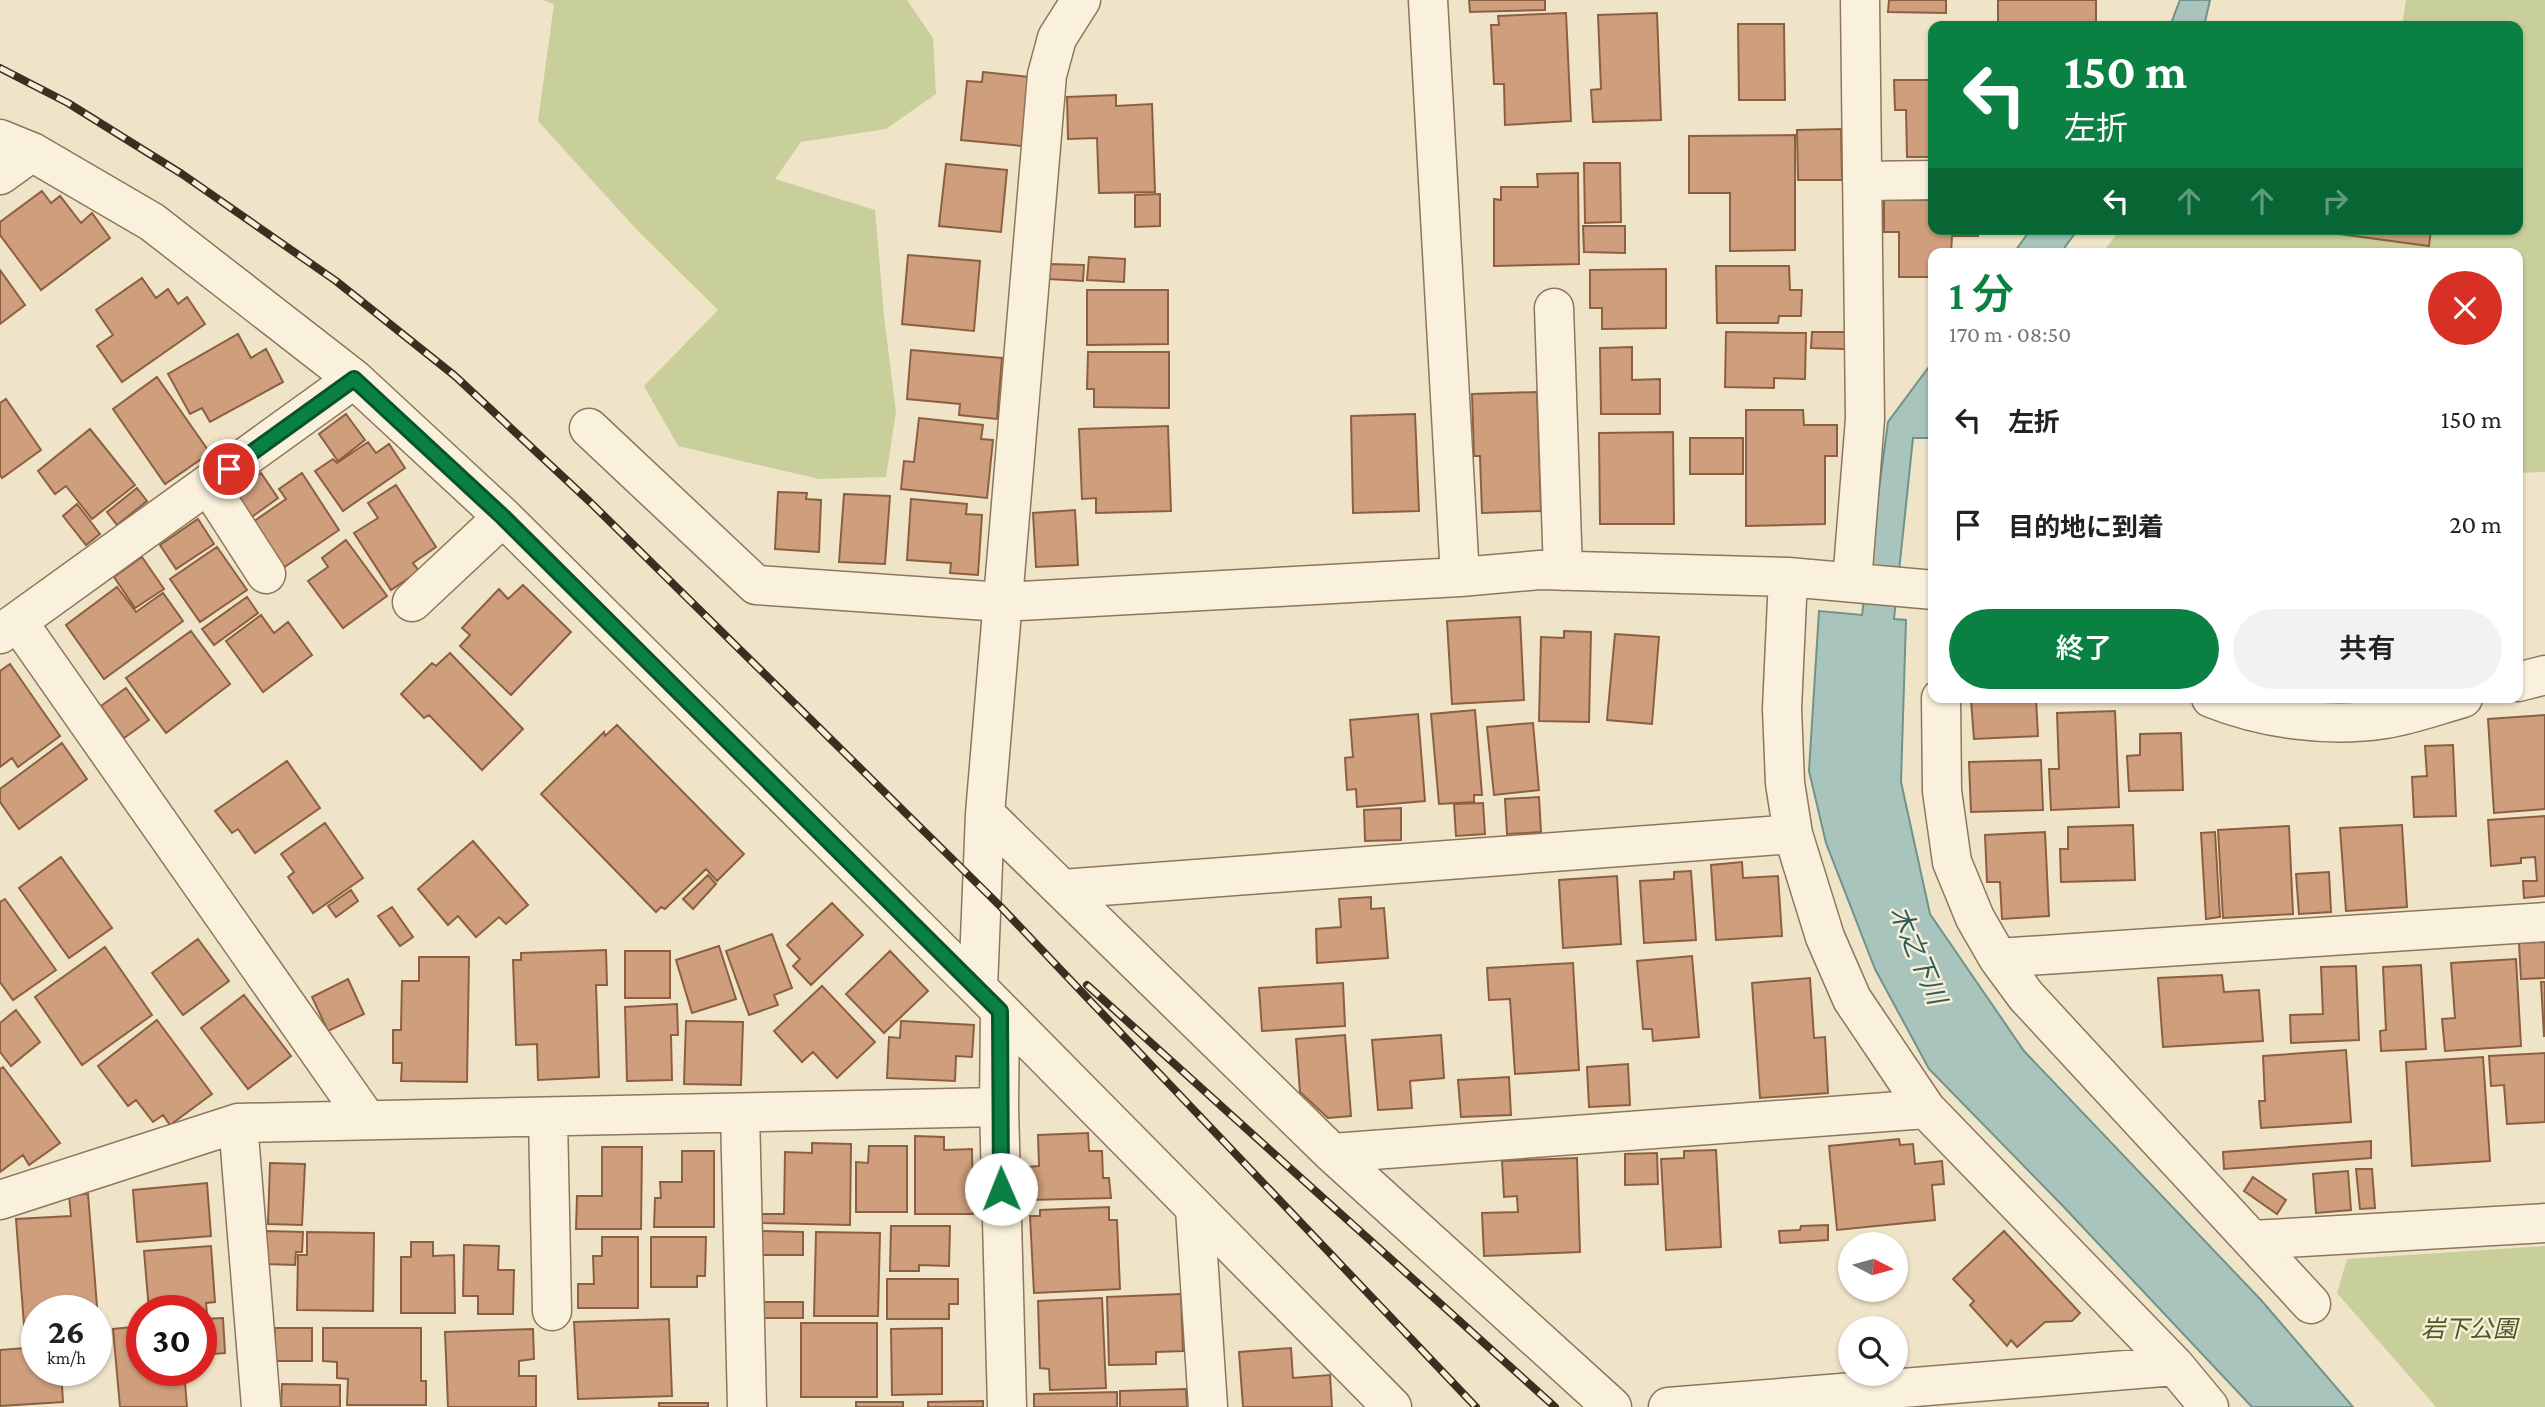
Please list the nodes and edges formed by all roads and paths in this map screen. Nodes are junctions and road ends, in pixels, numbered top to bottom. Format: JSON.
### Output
{"nodes":[{"id":1,"x":1081,"y":0,"type":"edge"},
{"id":2,"x":1428,"y":0,"type":"edge"},
{"id":3,"x":1860,"y":0,"type":"edge"},
{"id":4,"x":16,"y":146,"type":"edge"},
{"id":5,"x":0,"y":175,"type":"edge"},
{"id":6,"x":1928,"y":180,"type":"edge"},
{"id":7,"x":1862,"y":181,"type":"junction"},
{"id":8,"x":1554,"y":308,"type":"dead end"},
{"id":9,"x":354,"y":379,"type":"junction"},
{"id":10,"x":589,"y":428,"type":"dead end"},
{"id":11,"x":208,"y":484,"type":"junction"},
{"id":12,"x":503,"y":517,"type":"junction"},
{"id":13,"x":1563,"y":571,"type":"junction"},
{"id":14,"x":266,"y":574,"type":"dead end"},
{"id":15,"x":1460,"y":577,"type":"junction"},
{"id":16,"x":1788,"y":577,"type":"junction"},
{"id":17,"x":1858,"y":582,"type":"junction"},
{"id":18,"x":1928,"y":590,"type":"edge"},
{"id":19,"x":412,"y":602,"type":"dead end"},
{"id":20,"x":1002,"y":602,"type":"junction"},
{"id":21,"x":9,"y":628,"type":"edge"},
{"id":22,"x":2545,"y":675,"type":"edge"},
{"id":23,"x":2523,"y":681,"type":"edge"},
{"id":24,"x":1941,"y":703,"type":"edge"},
{"id":25,"x":2224,"y":703,"type":"edge"},
{"id":26,"x":2445,"y":703,"type":"edge"},
{"id":27,"x":985,"y":814,"type":"junction"},
{"id":28,"x":1793,"y":834,"type":"junction"},
{"id":29,"x":1062,"y":889,"type":"junction"},
{"id":30,"x":2545,"y":922,"type":"edge"},
{"id":31,"x":1998,"y":958,"type":"junction"},
{"id":32,"x":989,"y":999,"type":"junction"},
{"id":33,"x":999,"y":1107,"type":"junction"},
{"id":34,"x":1926,"y":1110,"type":"junction"},
{"id":35,"x":740,"y":1112,"type":"junction"},
{"id":36,"x":548,"y":1116,"type":"junction"},
{"id":37,"x":368,"y":1120,"type":"junction"},
{"id":38,"x":238,"y":1123,"type":"junction"},
{"id":39,"x":1332,"y":1153,"type":"junction"},
{"id":40,"x":0,"y":1200,"type":"edge"},
{"id":41,"x":1195,"y":1209,"type":"junction"},
{"id":42,"x":2545,"y":1223,"type":"edge"},
{"id":43,"x":2252,"y":1240,"type":"junction"},
{"id":44,"x":2311,"y":1304,"type":"dead end"},
{"id":45,"x":552,"y":1311,"type":"dead end"},
{"id":46,"x":2175,"y":1366,"type":"junction"},
{"id":47,"x":261,"y":1407,"type":"edge"},
{"id":48,"x":747,"y":1407,"type":"edge"},
{"id":49,"x":1007,"y":1407,"type":"edge"},
{"id":50,"x":1208,"y":1407,"type":"edge"},
{"id":51,"x":1392,"y":1407,"type":"edge"},
{"id":52,"x":1612,"y":1407,"type":"edge"},
{"id":53,"x":1668,"y":1407,"type":"edge"},
{"id":54,"x":2209,"y":1407,"type":"edge"}],
"edges":[{"from":1,"to":20,"type":"street"},
{"from":2,"to":15,"type":"street"},
{"from":3,"to":7,"type":"street"},
{"from":4,"to":5,"type":"street"},
{"from":4,"to":9,"type":"street"},
{"from":6,"to":7,"type":"street"},
{"from":7,"to":17,"type":"street"},
{"from":8,"to":13,"type":"street"},
{"from":9,"to":11,"type":"street"},
{"from":9,"to":12,"type":"street"},
{"from":10,"to":20,"type":"street"},
{"from":11,"to":14,"type":"street"},
{"from":11,"to":21,"type":"street"},
{"from":12,"to":19,"type":"street"},
{"from":12,"to":32,"type":"street"},
{"from":13,"to":15,"type":"street"},
{"from":13,"to":16,"type":"street"},
{"from":15,"to":20,"type":"street"},
{"from":16,"to":17,"type":"street"},
{"from":16,"to":28,"type":"street"},
{"from":17,"to":18,"type":"street"},
{"from":20,"to":27,"type":"street"},
{"from":21,"to":37,"type":"street"},
{"from":22,"to":23,"type":"street"},
{"from":24,"to":31,"type":"street"},
{"from":25,"to":26,"type":"street"},
{"from":27,"to":29,"type":"street"},
{"from":27,"to":32,"type":"street"},
{"from":28,"to":29,"type":"street"},
{"from":28,"to":34,"type":"street"},
{"from":29,"to":39,"type":"street"},
{"from":30,"to":31,"type":"street"},
{"from":31,"to":43,"type":"street"},
{"from":32,"to":33,"type":"street"},
{"from":32,"to":41,"type":"street"},
{"from":33,"to":35,"type":"street"},
{"from":33,"to":49,"type":"street"},
{"from":34,"to":39,"type":"street"},
{"from":34,"to":46,"type":"street"},
{"from":35,"to":36,"type":"street"},
{"from":35,"to":48,"type":"street"},
{"from":36,"to":37,"type":"street"},
{"from":36,"to":45,"type":"street"},
{"from":37,"to":38,"type":"street"},
{"from":38,"to":40,"type":"street"},
{"from":38,"to":47,"type":"street"},
{"from":39,"to":52,"type":"street"},
{"from":41,"to":50,"type":"street"},
{"from":41,"to":51,"type":"street"},
{"from":42,"to":43,"type":"street"},
{"from":43,"to":44,"type":"street"},
{"from":46,"to":53,"type":"street"},
{"from":46,"to":54,"type":"street"}]}
